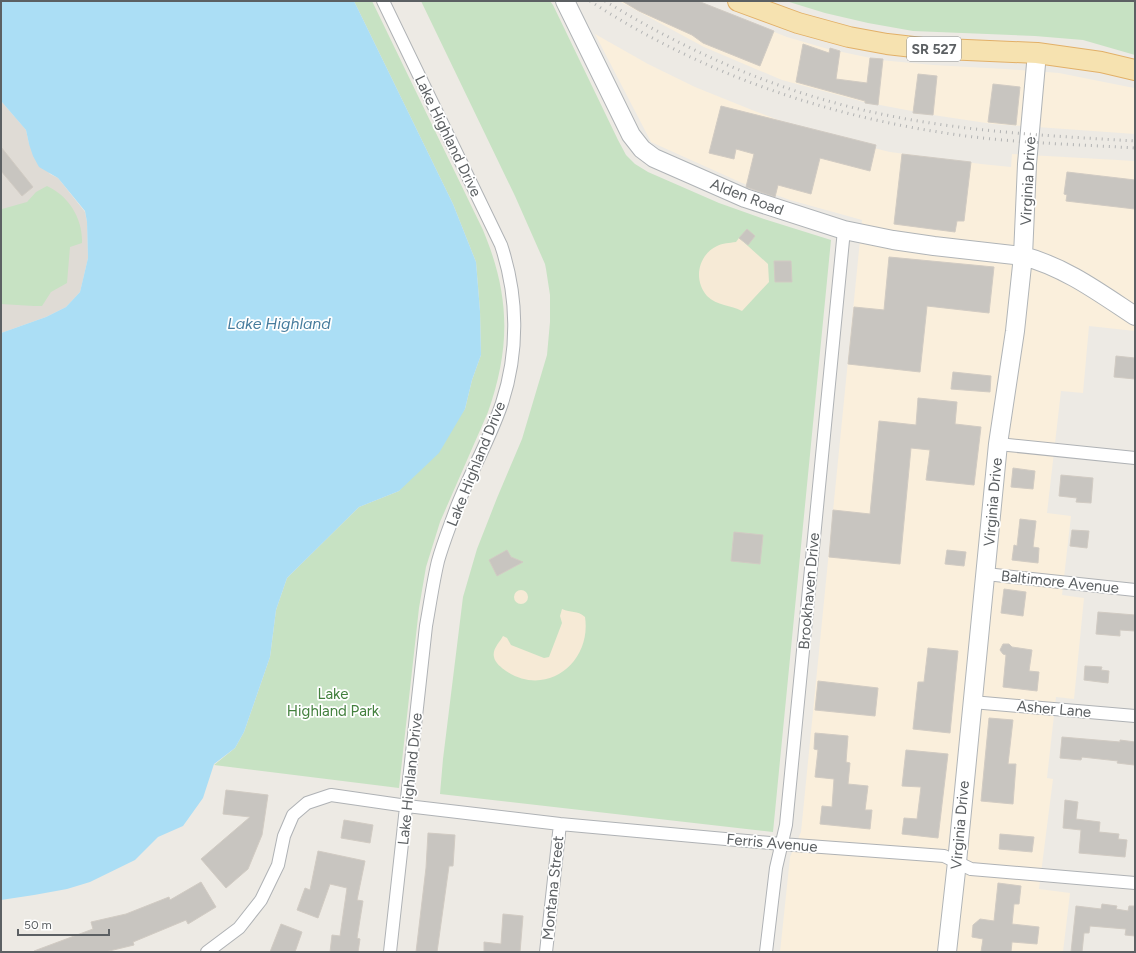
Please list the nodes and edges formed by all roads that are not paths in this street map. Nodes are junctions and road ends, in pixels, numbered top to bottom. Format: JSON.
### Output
{"nodes":[{"id":1,"x":382,"y":1,"type":"edge"},
{"id":2,"x":564,"y":1,"type":"edge"},
{"id":3,"x":738,"y":1,"type":"edge"},
{"id":4,"x":1037,"y":53,"type":"junction"},
{"id":5,"x":1135,"y":70,"type":"edge"},
{"id":6,"x":844,"y":230,"type":"junction"},
{"id":7,"x":1023,"y":256,"type":"junction"},
{"id":8,"x":1135,"y":316,"type":"edge"},
{"id":9,"x":998,"y":444,"type":"junction"},
{"id":10,"x":1135,"y":458,"type":"edge"},
{"id":11,"x":986,"y":574,"type":"junction"},
{"id":12,"x":1135,"y":590,"type":"edge"},
{"id":13,"x":972,"y":702,"type":"junction"},
{"id":14,"x":1135,"y":716,"type":"edge"},
{"id":15,"x":407,"y":806,"type":"junction"},
{"id":16,"x":560,"y":824,"type":"junction"},
{"id":17,"x":781,"y":844,"type":"junction"},
{"id":18,"x":957,"y":862,"type":"junction"},
{"id":19,"x":1135,"y":883,"type":"edge"},
{"id":20,"x":208,"y":952,"type":"edge"},
{"id":21,"x":390,"y":952,"type":"edge"},
{"id":22,"x":546,"y":952,"type":"edge"},
{"id":23,"x":766,"y":952,"type":"edge"},
{"id":24,"x":947,"y":952,"type":"edge"}],
"edges":[{"from":1,"to":15,"type":"street","name":"Lake Highland Drive"},
{"from":2,"to":6,"type":"street","name":"Alden Road"},
{"from":3,"to":4,"type":"main road","number":"SR 527"},
{"from":4,"to":5,"type":"main road","number":"SR 527"},
{"from":4,"to":7,"type":"street","name":"Virginia Drive"},
{"from":6,"to":7,"type":"street","name":"Alden Road"},
{"from":6,"to":17,"type":"street","name":"Brookhaven Drive"},
{"from":7,"to":8,"type":"street","name":"Alden Road"},
{"from":7,"to":9,"type":"street","name":"Virginia Drive"},
{"from":9,"to":10,"type":"street"},
{"from":9,"to":11,"type":"street","name":"Virginia Drive"},
{"from":11,"to":12,"type":"street","name":"Baltimore Avenue"},
{"from":11,"to":13,"type":"street","name":"Virginia Drive"},
{"from":13,"to":14,"type":"street","name":"Asher Lane"},
{"from":13,"to":18,"type":"street","name":"Virginia Drive"},
{"from":15,"to":16,"type":"street","name":"Ferris Avenue"},
{"from":15,"to":20,"type":"street","name":"Ferris Avenue"},
{"from":15,"to":21,"type":"street","name":"Lake Highland Drive"},
{"from":16,"to":17,"type":"street","name":"Ferris Avenue"},
{"from":16,"to":22,"type":"street","name":"Montana Street"},
{"from":17,"to":18,"type":"street","name":"Ferris Avenue"},
{"from":17,"to":23,"type":"street","name":"Brookhaven Drive"},
{"from":18,"to":19,"type":"street","name":"Ferris Avenue"},
{"from":18,"to":24,"type":"street","name":"Virginia Drive"}]}
